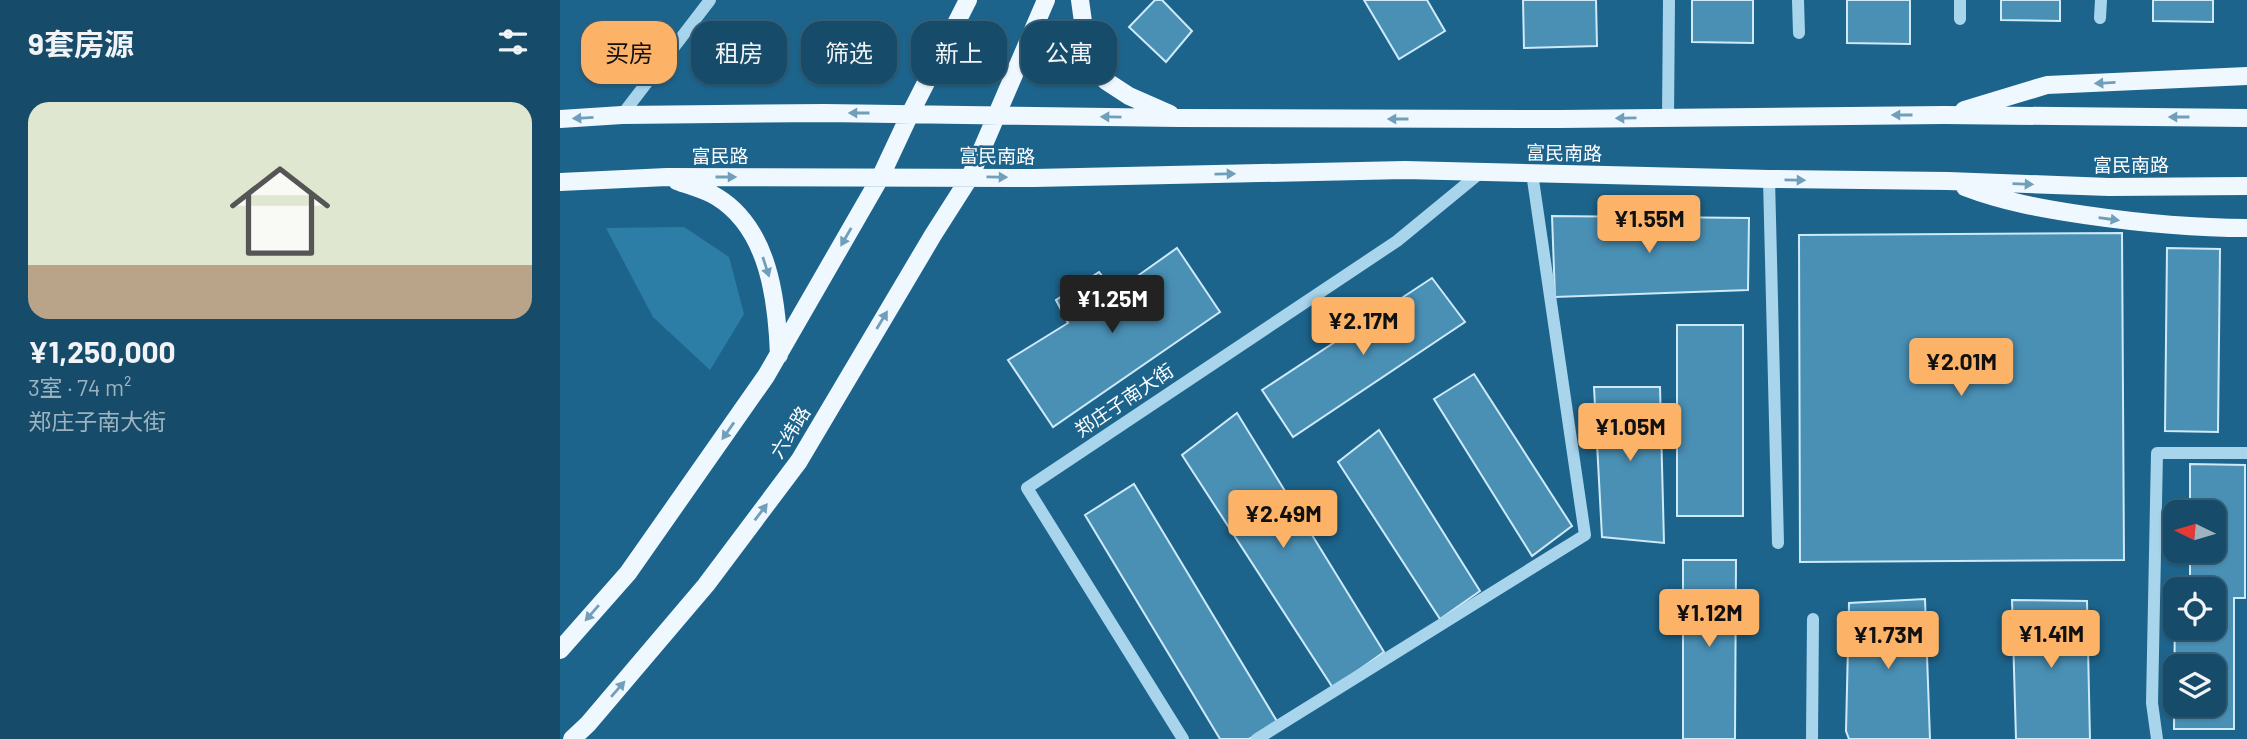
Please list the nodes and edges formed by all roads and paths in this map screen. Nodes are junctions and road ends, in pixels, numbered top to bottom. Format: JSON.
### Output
{"nodes":[{"id":1,"x":710,"y":0,"type":"edge"},
{"id":2,"x":968,"y":0,"type":"edge"},
{"id":3,"x":1046,"y":0,"type":"edge"},
{"id":4,"x":1080,"y":0,"type":"edge"},
{"id":5,"x":1669,"y":0,"type":"edge"},
{"id":6,"x":1798,"y":0,"type":"edge"},
{"id":7,"x":1960,"y":0,"type":"edge"},
{"id":8,"x":2101,"y":0,"type":"edge"},
{"id":9,"x":2100,"y":18,"type":"dead end"},
{"id":10,"x":1960,"y":19,"type":"dead end"},
{"id":11,"x":1798,"y":33,"type":"dead end"},
{"id":12,"x":2247,"y":76,"type":"edge"},
{"id":13,"x":910,"y":114,"type":"junction"},
{"id":14,"x":997,"y":115,"type":"junction"},
{"id":15,"x":1944,"y":115,"type":"junction"},
{"id":16,"x":622,"y":116,"type":"junction"},
{"id":17,"x":1180,"y":118,"type":"junction"},
{"id":18,"x":1668,"y":118,"type":"junction"},
{"id":19,"x":2247,"y":118,"type":"edge"},
{"id":20,"x":560,"y":119,"type":"edge"},
{"id":21,"x":1481,"y":172,"type":"junction"},
{"id":22,"x":1532,"y":173,"type":"junction"},
{"id":23,"x":667,"y":177,"type":"junction"},
{"id":24,"x":970,"y":177,"type":"junction"},
{"id":25,"x":880,"y":178,"type":"junction"},
{"id":26,"x":1769,"y":179,"type":"junction"},
{"id":27,"x":1948,"y":181,"type":"junction"},
{"id":28,"x":560,"y":182,"type":"edge"},
{"id":29,"x":2247,"y":187,"type":"edge"},
{"id":30,"x":2247,"y":228,"type":"edge"},
{"id":31,"x":779,"y":355,"type":"junction"},
{"id":32,"x":2247,"y":453,"type":"edge"},
{"id":33,"x":1777,"y":543,"type":"dead end"},
{"id":34,"x":1814,"y":619,"type":"dead end"},
{"id":35,"x":560,"y":650,"type":"edge"},
{"id":36,"x":572,"y":739,"type":"edge"},
{"id":37,"x":1183,"y":739,"type":"edge"},
{"id":38,"x":1258,"y":739,"type":"edge"},
{"id":39,"x":1812,"y":739,"type":"edge"},
{"id":40,"x":2157,"y":739,"type":"edge"}],
"edges":[{"from":1,"to":16,"type":"street"},
{"from":2,"to":13,"type":"main road"},
{"from":3,"to":14,"type":"main road"},
{"from":4,"to":17,"type":"main road"},
{"from":5,"to":18,"type":"street"},
{"from":6,"to":11,"type":"street"},
{"from":7,"to":10,"type":"street"},
{"from":8,"to":9,"type":"street"},
{"from":12,"to":15,"type":"main road","one_way":true},
{"from":13,"to":14,"type":"main road"},
{"from":13,"to":16,"type":"main road","one_way":true},
{"from":13,"to":25,"type":"main road"},
{"from":17,"to":14,"type":"main road","one_way":true},
{"from":14,"to":24,"type":"main road","name":"六纬路"},
{"from":15,"to":18,"type":"main road","name":"富民南路","one_way":true},
{"from":19,"to":15,"type":"main road","name":"富民南路","one_way":true},
{"from":16,"to":20,"type":"main road","one_way":true},
{"from":18,"to":17,"type":"main road","name":"富民南路","one_way":true},
{"from":21,"to":22,"type":"main road","name":"富民南路"},
{"from":24,"to":21,"type":"main road","name":"富民南路","one_way":true},
{"from":21,"to":37,"type":"street","name":"郑庄子南大街"},
{"from":22,"to":26,"type":"main road","name":"富民南路"},
{"from":22,"to":38,"type":"street"},
{"from":23,"to":25,"type":"main road","name":"富民路","one_way":true},
{"from":23,"to":28,"type":"main road","name":"富民路"},
{"from":23,"to":31,"type":"main road","one_way":true},
{"from":24,"to":25,"type":"main road","name":"富民南路"},
{"from":36,"to":24,"type":"main road","name":"六纬路","one_way":true},
{"from":25,"to":31,"type":"main road","one_way":true},
{"from":26,"to":27,"type":"main road","name":"富民南路","one_way":true},
{"from":26,"to":33,"type":"street"},
{"from":27,"to":29,"type":"main road","name":"富民南路","one_way":true},
{"from":27,"to":30,"type":"main road","one_way":true},
{"from":31,"to":35,"type":"main road","one_way":true},
{"from":32,"to":40,"type":"street"},
{"from":34,"to":39,"type":"street"}]}
